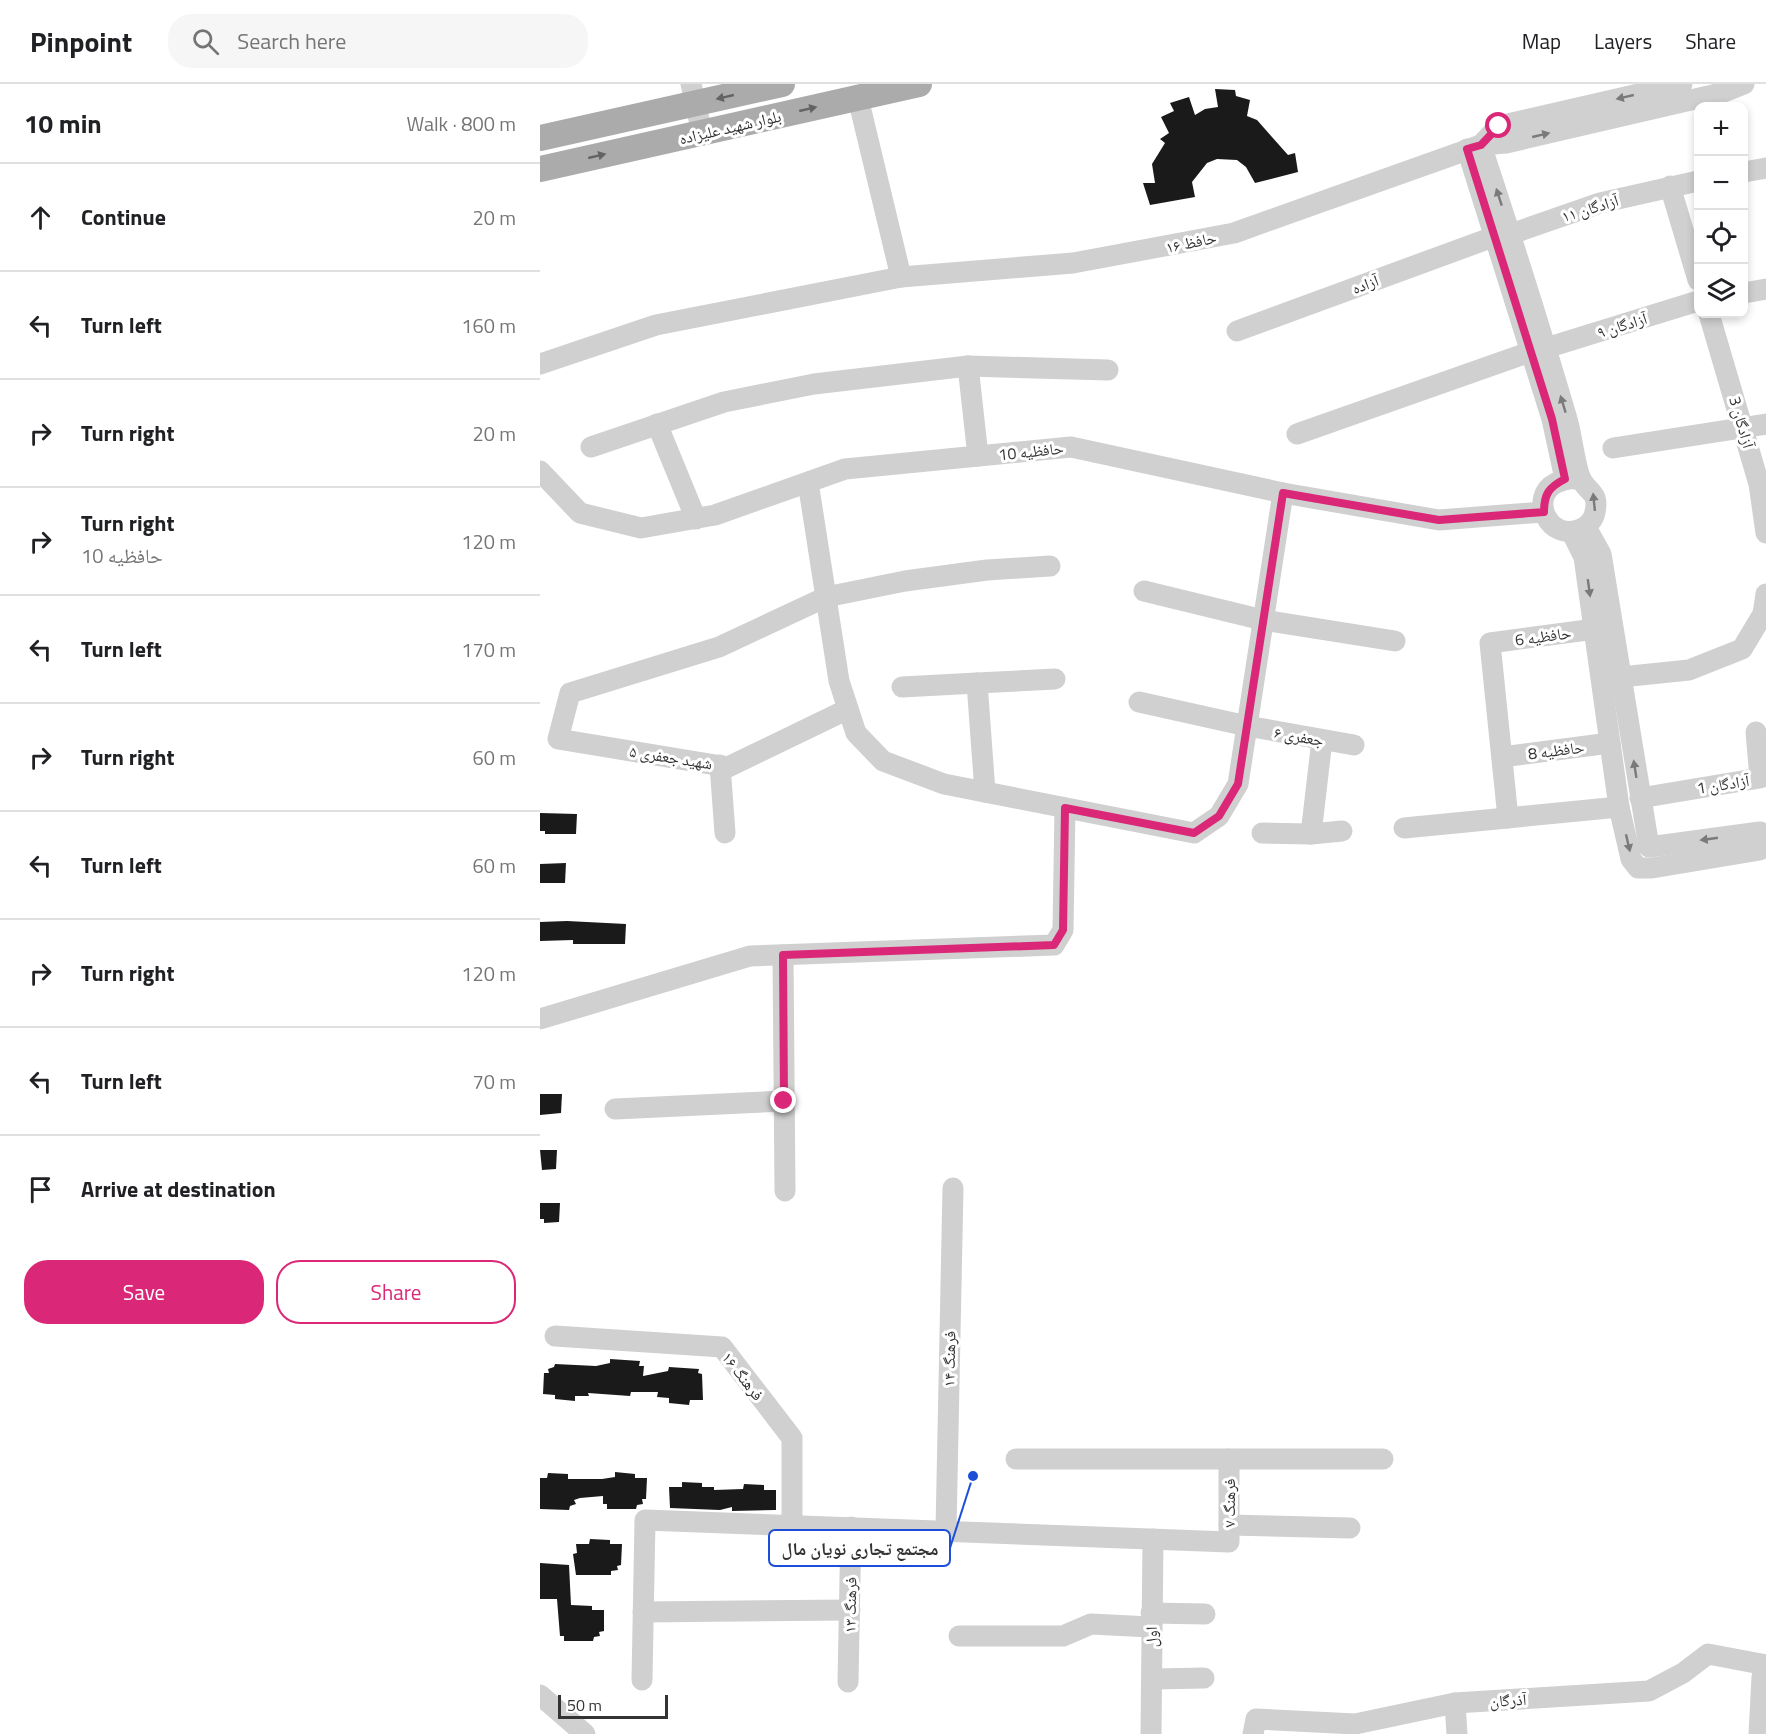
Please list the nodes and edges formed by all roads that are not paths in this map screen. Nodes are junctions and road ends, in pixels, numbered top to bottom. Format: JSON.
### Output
{"nodes":[{"id":1,"x":782,"y":84,"type":"edge"},
{"id":2,"x":919,"y":84,"type":"edge"},
{"id":3,"x":1682,"y":84,"type":"edge"},
{"id":4,"x":1744,"y":84,"type":"edge"},
{"id":5,"x":1658,"y":87,"type":"edge"},
{"id":6,"x":694,"y":94,"type":"edge"},
{"id":7,"x":858,"y":98,"type":"junction"},
{"id":8,"x":702,"y":133,"type":"junction"},
{"id":9,"x":540,"y":138,"type":"edge"},
{"id":10,"x":1474,"y":147,"type":"junction"},
{"id":11,"x":1766,"y":168,"type":"edge"},
{"id":12,"x":540,"y":169,"type":"edge"},
{"id":13,"x":1748,"y":171,"type":"edge"},
{"id":14,"x":1694,"y":182,"type":"edge"},
{"id":15,"x":1670,"y":186,"type":"junction"},
{"id":16,"x":1502,"y":236,"type":"junction"},
{"id":17,"x":1694,"y":267,"type":"edge"},
{"id":18,"x":901,"y":277,"type":"junction"},
{"id":19,"x":1766,"y":289,"type":"edge"},
{"id":20,"x":1748,"y":292,"type":"edge"},
{"id":21,"x":1694,"y":302,"type":"edge"},
{"id":22,"x":1710,"y":318,"type":"edge"},
{"id":23,"x":1237,"y":331,"type":"dead end"},
{"id":24,"x":1538,"y":350,"type":"junction"},
{"id":25,"x":540,"y":364,"type":"edge"},
{"id":26,"x":968,"y":366,"type":"junction"},
{"id":27,"x":1108,"y":370,"type":"dead end"},
{"id":28,"x":657,"y":424,"type":"junction"},
{"id":29,"x":1766,"y":424,"type":"edge"},
{"id":30,"x":1743,"y":427,"type":"junction"},
{"id":31,"x":1297,"y":434,"type":"dead end"},
{"id":32,"x":591,"y":447,"type":"dead end"},
{"id":33,"x":1613,"y":448,"type":"dead end"},
{"id":34,"x":978,"y":456,"type":"junction"},
{"id":35,"x":540,"y":471,"type":"edge"},
{"id":36,"x":1573,"y":480,"type":"junction"},
{"id":37,"x":808,"y":482,"type":"junction"},
{"id":38,"x":1283,"y":493,"type":"junction"},
{"id":39,"x":1544,"y":512,"type":"junction"},
{"id":40,"x":696,"y":519,"type":"junction"},
{"id":41,"x":1579,"y":530,"type":"junction"},
{"id":42,"x":1766,"y":533,"type":"edge"},
{"id":43,"x":1050,"y":566,"type":"dead end"},
{"id":44,"x":1144,"y":591,"type":"dead end"},
{"id":45,"x":1766,"y":594,"type":"edge"},
{"id":46,"x":826,"y":597,"type":"junction"},
{"id":47,"x":1263,"y":620,"type":"junction"},
{"id":48,"x":1762,"y":625,"type":"edge"},
{"id":49,"x":1595,"y":629,"type":"junction"},
{"id":50,"x":1395,"y":641,"type":"dead end"},
{"id":51,"x":1621,"y":676,"type":"junction"},
{"id":52,"x":1055,"y":679,"type":"dead end"},
{"id":53,"x":977,"y":683,"type":"junction"},
{"id":54,"x":902,"y":687,"type":"dead end"},
{"id":55,"x":1139,"y":702,"type":"dead end"},
{"id":56,"x":848,"y":709,"type":"junction"},
{"id":57,"x":1247,"y":726,"type":"junction"},
{"id":58,"x":1756,"y":732,"type":"dead end"},
{"id":59,"x":1322,"y":740,"type":"junction"},
{"id":60,"x":1610,"y":743,"type":"junction"},
{"id":61,"x":1354,"y":745,"type":"dead end"},
{"id":62,"x":1502,"y":757,"type":"junction"},
{"id":63,"x":720,"y":765,"type":"junction"},
{"id":64,"x":985,"y":792,"type":"junction"},
{"id":65,"x":1640,"y":798,"type":"junction"},
{"id":66,"x":1619,"y":807,"type":"junction"},
{"id":67,"x":1065,"y":808,"type":"junction"},
{"id":68,"x":1508,"y":818,"type":"junction"},
{"id":69,"x":1404,"y":828,"type":"dead end"},
{"id":70,"x":1342,"y":831,"type":"dead end"},
{"id":71,"x":725,"y":833,"type":"dead end"},
{"id":72,"x":1262,"y":833,"type":"dead end"},
{"id":73,"x":1311,"y":834,"type":"junction"},
{"id":74,"x":1766,"y":835,"type":"edge"},
{"id":75,"x":1766,"y":845,"type":"edge"},
{"id":76,"x":783,"y":955,"type":"junction"},
{"id":77,"x":540,"y":1019,"type":"edge"},
{"id":78,"x":784,"y":1101,"type":"junction"},
{"id":79,"x":615,"y":1109,"type":"dead end"},
{"id":80,"x":953,"y":1188,"type":"dead end"},
{"id":81,"x":785,"y":1191,"type":"dead end"},
{"id":82,"x":555,"y":1336,"type":"dead end"},
{"id":83,"x":1016,"y":1459,"type":"dead end"},
{"id":84,"x":1229,"y":1459,"type":"junction"},
{"id":85,"x":1383,"y":1459,"type":"dead end"},
{"id":86,"x":792,"y":1525,"type":"junction"},
{"id":87,"x":1229,"y":1525,"type":"junction"},
{"id":88,"x":851,"y":1527,"type":"junction"},
{"id":89,"x":1350,"y":1528,"type":"dead end"},
{"id":90,"x":946,"y":1530,"type":"junction"},
{"id":91,"x":1153,"y":1539,"type":"junction"},
{"id":92,"x":850,"y":1610,"type":"junction"},
{"id":93,"x":643,"y":1612,"type":"junction"},
{"id":94,"x":1205,"y":1614,"type":"dead end"},
{"id":95,"x":1151,"y":1620,"type":"junction"},
{"id":96,"x":959,"y":1636,"type":"dead end"},
{"id":97,"x":1764,"y":1671,"type":"edge"},
{"id":98,"x":1204,"y":1678,"type":"dead end"},
{"id":99,"x":1153,"y":1679,"type":"junction"},
{"id":100,"x":642,"y":1680,"type":"dead end"},
{"id":101,"x":848,"y":1682,"type":"dead end"},
{"id":102,"x":540,"y":1695,"type":"edge"},
{"id":103,"x":1455,"y":1703,"type":"junction"},
{"id":104,"x":585,"y":1734,"type":"edge"},
{"id":105,"x":1151,"y":1734,"type":"edge"},
{"id":106,"x":1253,"y":1734,"type":"edge"},
{"id":107,"x":1457,"y":1734,"type":"edge"},
{"id":108,"x":1759,"y":1734,"type":"edge"}],
"edges":[{"from":1,"to":6,"type":"main road","name":"بلوار شهید علیزاده","one_way":true},
{"from":2,"to":7,"type":"main road","name":"بلوار شهید علیزاده"},
{"from":3,"to":5,"type":"street"},
{"from":10,"to":4,"type":"street","one_way":true},
{"from":5,"to":10,"type":"street","one_way":true},
{"from":6,"to":8,"type":"street"},
{"from":6,"to":9,"type":"main road","name":"بلوار شهید علیزاده"},
{"from":8,"to":7,"type":"main road","name":"بلوار شهید علیزاده","one_way":true},
{"from":7,"to":18,"type":"street"},
{"from":12,"to":8,"type":"main road","name":"بلوار شهید علیزاده","one_way":true},
{"from":10,"to":16,"type":"street"},
{"from":10,"to":18,"type":"street","name":"حافظ ۱۶"},
{"from":11,"to":13,"type":"street"},
{"from":14,"to":15,"type":"street","name":"آزادگان ۱۱"},
{"from":15,"to":16,"type":"street","name":"آزادگان ۱۱"},
{"from":15,"to":17,"type":"street"},
{"from":16,"to":23,"type":"street","name":"آزاده"},
{"from":16,"to":24,"type":"street"},
{"from":18,"to":25,"type":"street","name":"حافظ ۱۶"},
{"from":19,"to":20,"type":"street"},
{"from":21,"to":24,"type":"street","name":"آزادگان ۹"},
{"from":22,"to":30,"type":"street","name":"آزادگان 3"},
{"from":24,"to":31,"type":"street","name":"آزادگان ۹"},
{"from":24,"to":36,"type":"street"},
{"from":26,"to":27,"type":"street"},
{"from":26,"to":28,"type":"street"},
{"from":26,"to":34,"type":"street"},
{"from":28,"to":32,"type":"street"},
{"from":28,"to":40,"type":"street"},
{"from":29,"to":30,"type":"street"},
{"from":30,"to":33,"type":"street"},
{"from":30,"to":42,"type":"street","name":"آزادگان 3"},
{"from":34,"to":37,"type":"street","name":"حافظیه 10"},
{"from":34,"to":38,"type":"street","name":"حافظیه 10"},
{"from":35,"to":40,"type":"street","name":"حافظیه 10"},
{"from":36,"to":39,"type":"street"},
{"from":41,"to":36,"type":"street","one_way":true},
{"from":37,"to":40,"type":"street","name":"حافظیه 10"},
{"from":37,"to":46,"type":"street"},
{"from":38,"to":39,"type":"street","name":"حافظیه 10"},
{"from":38,"to":47,"type":"street"},
{"from":39,"to":41,"type":"street"},
{"from":41,"to":49,"type":"street","one_way":true},
{"from":41,"to":51,"type":"street"},
{"from":43,"to":46,"type":"street"},
{"from":44,"to":47,"type":"street"},
{"from":45,"to":48,"type":"street"},
{"from":46,"to":56,"type":"street"},
{"from":46,"to":63,"type":"street","name":"شهید جعفری ۵"},
{"from":47,"to":50,"type":"street"},
{"from":47,"to":57,"type":"street"},
{"from":48,"to":51,"type":"street"},
{"from":49,"to":60,"type":"street"},
{"from":49,"to":62,"type":"street","name":"حافظیه 6"},
{"from":65,"to":51,"type":"street","one_way":true},
{"from":52,"to":53,"type":"street"},
{"from":53,"to":54,"type":"street"},
{"from":53,"to":64,"type":"street"},
{"from":55,"to":57,"type":"street","name":"جعفری ۶"},
{"from":56,"to":63,"type":"street","name":"شهید جعفری ۵"},
{"from":56,"to":64,"type":"street"},
{"from":57,"to":59,"type":"street","name":"جعفری ۶"},
{"from":57,"to":67,"type":"street"},
{"from":58,"to":65,"type":"street","name":"آزادگان 1"},
{"from":59,"to":61,"type":"street","name":"جعفری ۶"},
{"from":59,"to":73,"type":"street"},
{"from":60,"to":62,"type":"street","name":"حافظیه 8"},
{"from":60,"to":66,"type":"street"},
{"from":62,"to":68,"type":"street"},
{"from":63,"to":71,"type":"street"},
{"from":64,"to":67,"type":"street"},
{"from":74,"to":65,"type":"street","one_way":true},
{"from":66,"to":68,"type":"street"},
{"from":66,"to":75,"type":"street","one_way":true},
{"from":67,"to":76,"type":"street"},
{"from":68,"to":69,"type":"street"},
{"from":70,"to":73,"type":"street"},
{"from":72,"to":73,"type":"street"},
{"from":76,"to":77,"type":"street"},
{"from":76,"to":78,"type":"street"},
{"from":78,"to":79,"type":"street"},
{"from":78,"to":81,"type":"street"},
{"from":80,"to":90,"type":"street","name":"فرهنگ ۱۴"},
{"from":82,"to":86,"type":"street","name":"فرهنگ ۱۶"},
{"from":83,"to":84,"type":"street"},
{"from":84,"to":85,"type":"street"},
{"from":84,"to":87,"type":"street","name":"فرهنگ ۷"},
{"from":86,"to":88,"type":"street"},
{"from":86,"to":93,"type":"street"},
{"from":87,"to":89,"type":"street"},
{"from":87,"to":91,"type":"street","name":"فرهنگ ۷"},
{"from":88,"to":90,"type":"street"},
{"from":88,"to":92,"type":"street","name":"فرهنگ ۱۳"},
{"from":90,"to":91,"type":"street"},
{"from":91,"to":95,"type":"street","name":"اول"},
{"from":92,"to":93,"type":"street"},
{"from":92,"to":101,"type":"street","name":"فرهنگ ۱۳"},
{"from":93,"to":100,"type":"street"},
{"from":94,"to":95,"type":"street"},
{"from":95,"to":96,"type":"street"},
{"from":95,"to":99,"type":"street","name":"اول"},
{"from":97,"to":103,"type":"street","name":"آذرگان"},
{"from":97,"to":108,"type":"street"},
{"from":98,"to":99,"type":"street"},
{"from":99,"to":105,"type":"street","name":"اول"},
{"from":102,"to":104,"type":"street"},
{"from":103,"to":106,"type":"street","name":"آذرگان"},
{"from":103,"to":107,"type":"street"}]}
